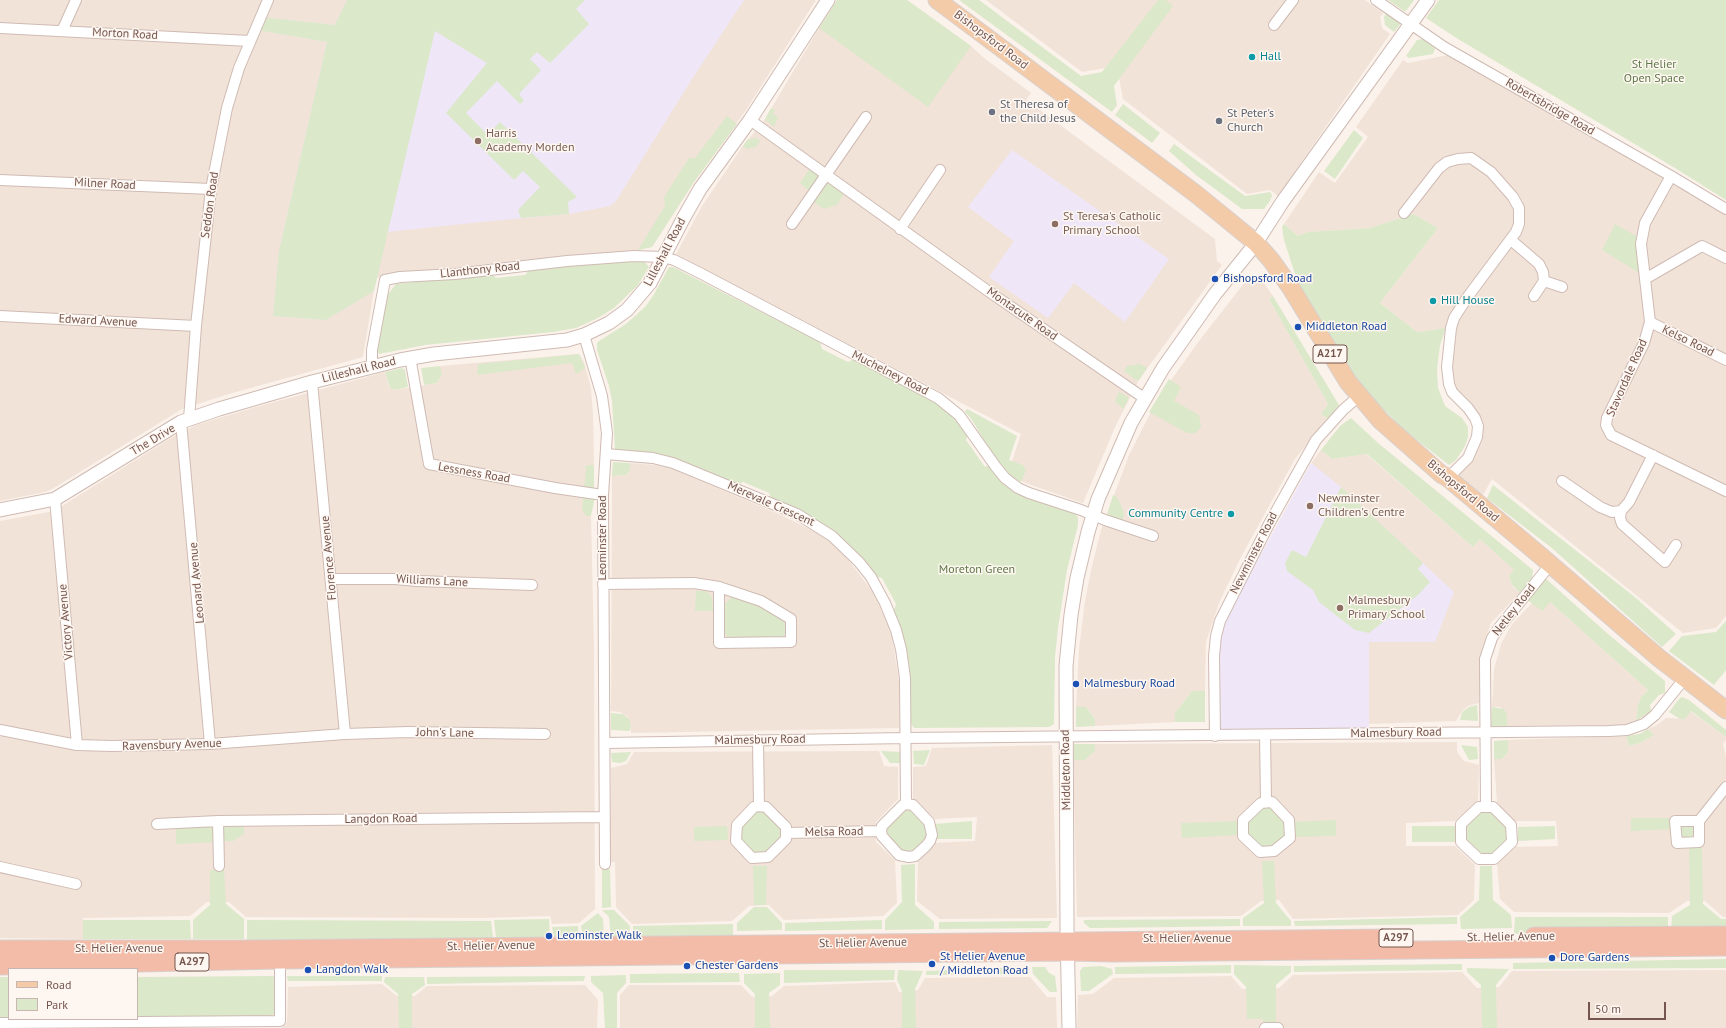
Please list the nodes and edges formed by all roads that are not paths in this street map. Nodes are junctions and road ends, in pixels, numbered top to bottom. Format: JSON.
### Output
{"nodes":[{"id":1,"x":76,"y":0,"type":"edge"},
{"id":2,"x":268,"y":0,"type":"edge"},
{"id":3,"x":828,"y":0,"type":"edge"},
{"id":4,"x":937,"y":0,"type":"edge"},
{"id":5,"x":1293,"y":0,"type":"edge"},
{"id":6,"x":1376,"y":0,"type":"edge"},
{"id":7,"x":1428,"y":0,"type":"edge"},
{"id":8,"x":1411,"y":24,"type":"junction"},
{"id":9,"x":1274,"y":25,"type":"dead end"},
{"id":10,"x":0,"y":28,"type":"edge"},
{"id":11,"x":62,"y":31,"type":"junction"},
{"id":12,"x":250,"y":41,"type":"junction"},
{"id":13,"x":866,"y":117,"type":"dead end"},
{"id":14,"x":750,"y":120,"type":"junction"},
{"id":15,"x":940,"y":170,"type":"dead end"},
{"id":16,"x":825,"y":176,"type":"junction"},
{"id":17,"x":1671,"y":176,"type":"junction"},
{"id":18,"x":0,"y":180,"type":"edge"},
{"id":19,"x":211,"y":189,"type":"junction"},
{"id":20,"x":1726,"y":209,"type":"edge"},
{"id":21,"x":1404,"y":213,"type":"dead end"},
{"id":22,"x":792,"y":224,"type":"dead end"},
{"id":23,"x":900,"y":229,"type":"junction"},
{"id":24,"x":1511,"y":240,"type":"junction"},
{"id":25,"x":1256,"y":243,"type":"junction"},
{"id":26,"x":663,"y":257,"type":"junction"},
{"id":27,"x":1726,"y":258,"type":"edge"},
{"id":28,"x":1645,"y":279,"type":"junction"},
{"id":29,"x":1544,"y":281,"type":"junction"},
{"id":30,"x":1562,"y":287,"type":"dead end"},
{"id":31,"x":1534,"y":296,"type":"dead end"},
{"id":32,"x":0,"y":316,"type":"edge"},
{"id":33,"x":1650,"y":322,"type":"junction"},
{"id":34,"x":196,"y":326,"type":"junction"},
{"id":35,"x":584,"y":335,"type":"junction"},
{"id":36,"x":410,"y":357,"type":"junction"},
{"id":37,"x":1726,"y":360,"type":"edge"},
{"id":38,"x":372,"y":367,"type":"junction"},
{"id":39,"x":312,"y":382,"type":"junction"},
{"id":40,"x":1359,"y":396,"type":"junction"},
{"id":41,"x":1144,"y":398,"type":"junction"},
{"id":42,"x":185,"y":420,"type":"junction"},
{"id":43,"x":606,"y":454,"type":"junction"},
{"id":44,"x":1653,"y":455,"type":"junction"},
{"id":45,"x":1448,"y":478,"type":"junction"},
{"id":46,"x":1562,"y":481,"type":"dead end"},
{"id":47,"x":1726,"y":491,"type":"edge"},
{"id":48,"x":602,"y":495,"type":"junction"},
{"id":49,"x":55,"y":500,"type":"junction"},
{"id":50,"x":0,"y":510,"type":"edge"},
{"id":51,"x":1621,"y":511,"type":"junction"},
{"id":52,"x":1093,"y":515,"type":"junction"},
{"id":53,"x":1153,"y":536,"type":"dead end"},
{"id":54,"x":1676,"y":545,"type":"dead end"},
{"id":55,"x":1550,"y":565,"type":"junction"},
{"id":56,"x":331,"y":579,"type":"junction"},
{"id":57,"x":603,"y":584,"type":"junction"},
{"id":58,"x":532,"y":585,"type":"dead end"},
{"id":59,"x":719,"y":587,"type":"junction"},
{"id":60,"x":1685,"y":678,"type":"junction"},
{"id":61,"x":1726,"y":710,"type":"edge"},
{"id":62,"x":0,"y":730,"type":"edge"},
{"id":63,"x":1485,"y":732,"type":"junction"},
{"id":64,"x":345,"y":734,"type":"junction"},
{"id":65,"x":545,"y":734,"type":"dead end"},
{"id":66,"x":1265,"y":735,"type":"junction"},
{"id":67,"x":1215,"y":736,"type":"junction"},
{"id":68,"x":1066,"y":737,"type":"junction"},
{"id":69,"x":906,"y":738,"type":"junction"},
{"id":70,"x":758,"y":740,"type":"junction"},
{"id":71,"x":605,"y":743,"type":"junction"},
{"id":72,"x":210,"y":744,"type":"junction"},
{"id":73,"x":76,"y":745,"type":"junction"},
{"id":74,"x":1726,"y":787,"type":"edge"},
{"id":75,"x":1266,"y":802,"type":"junction"},
{"id":76,"x":906,"y":804,"type":"junction"},
{"id":77,"x":758,"y":806,"type":"junction"},
{"id":78,"x":1486,"y":807,"type":"junction"},
{"id":79,"x":605,"y":817,"type":"junction"},
{"id":80,"x":1699,"y":820,"type":"dead end"},
{"id":81,"x":218,"y":822,"type":"junction"},
{"id":82,"x":158,"y":824,"type":"dead end"},
{"id":83,"x":881,"y":831,"type":"junction"},
{"id":84,"x":787,"y":833,"type":"junction"},
{"id":85,"x":605,"y":864,"type":"dead end"},
{"id":86,"x":219,"y":866,"type":"dead end"},
{"id":87,"x":0,"y":867,"type":"edge"},
{"id":88,"x":76,"y":884,"type":"dead end"},
{"id":89,"x":1726,"y":935,"type":"edge"},
{"id":90,"x":1068,"y":946,"type":"junction"},
{"id":91,"x":1726,"y":947,"type":"edge"},
{"id":92,"x":0,"y":949,"type":"edge"},
{"id":93,"x":280,"y":960,"type":"junction"},
{"id":94,"x":0,"y":966,"type":"edge"},
{"id":95,"x":0,"y":1023,"type":"edge"},
{"id":96,"x":111,"y":1025,"type":"edge"},
{"id":97,"x":1069,"y":1028,"type":"edge"},
{"id":98,"x":1265,"y":1028,"type":"edge"},
{"id":99,"x":1278,"y":1028,"type":"edge"}],
"edges":[{"from":1,"to":11,"type":"street"},
{"from":2,"to":12,"type":"street","name":"Seddon Road"},
{"from":3,"to":14,"type":"street","name":"Lilleshall Road"},
{"from":4,"to":25,"type":"main road","name":"Bishopsford Road","number":"A217"},
{"from":5,"to":9,"type":"street"},
{"from":6,"to":8,"type":"street","name":"Robertsbridge Road"},
{"from":7,"to":8,"type":"street","name":"Middleton Road"},
{"from":8,"to":17,"type":"street","name":"Robertsbridge Road"},
{"from":8,"to":25,"type":"street","name":"Middleton Road"},
{"from":10,"to":11,"type":"street","name":"Morton Road"},
{"from":11,"to":12,"type":"street","name":"Morton Road"},
{"from":12,"to":19,"type":"street","name":"Seddon Road"},
{"from":13,"to":16,"type":"street"},
{"from":14,"to":16,"type":"street","name":"Montacute Road"},
{"from":14,"to":26,"type":"street","name":"Lilleshall Road"},
{"from":15,"to":23,"type":"street"},
{"from":16,"to":22,"type":"street"},
{"from":16,"to":23,"type":"street","name":"Montacute Road"},
{"from":17,"to":20,"type":"street","name":"Robertsbridge Road"},
{"from":17,"to":28,"type":"street","name":"Stavordale Road"},
{"from":18,"to":19,"type":"street","name":"Milner Road"},
{"from":19,"to":34,"type":"street","name":"Seddon Road"},
{"from":21,"to":24,"type":"street"},
{"from":23,"to":41,"type":"street","name":"Montacute Road"},
{"from":24,"to":29,"type":"street"},
{"from":24,"to":45,"type":"street"},
{"from":25,"to":40,"type":"main road","name":"Bishopsford Road","number":"A217"},
{"from":25,"to":41,"type":"street","name":"Middleton Road"},
{"from":26,"to":35,"type":"street","name":"Lilleshall Road"},
{"from":26,"to":38,"type":"street","name":"Llanthony Road"},
{"from":26,"to":52,"type":"street","name":"Muchelney Road"},
{"from":27,"to":28,"type":"street"},
{"from":28,"to":33,"type":"street","name":"Stavordale Road"},
{"from":29,"to":30,"type":"street"},
{"from":29,"to":31,"type":"street"},
{"from":32,"to":34,"type":"street","name":"Edward Avenue"},
{"from":33,"to":37,"type":"street","name":"Kelso Road"},
{"from":33,"to":44,"type":"street","name":"Stavordale Road"},
{"from":34,"to":42,"type":"street","name":"Seddon Road"},
{"from":35,"to":36,"type":"street","name":"Lilleshall Road"},
{"from":35,"to":43,"type":"street","name":"Leominster Road"},
{"from":36,"to":38,"type":"street","name":"Lilleshall Road"},
{"from":36,"to":48,"type":"street","name":"Lessness Road"},
{"from":38,"to":39,"type":"street","name":"Lilleshall Road"},
{"from":39,"to":42,"type":"street","name":"The Drive"},
{"from":39,"to":56,"type":"street","name":"Florence Avenue"},
{"from":40,"to":45,"type":"main road","name":"Bishopsford Road","number":"A217"},
{"from":40,"to":67,"type":"street","name":"Newminster Road"},
{"from":41,"to":52,"type":"street","name":"Middleton Road"},
{"from":42,"to":49,"type":"street","name":"The Drive"},
{"from":42,"to":72,"type":"street","name":"Leonard Avenue"},
{"from":43,"to":48,"type":"street","name":"Leominster Road"},
{"from":43,"to":69,"type":"street","name":"Merevale Crescent"},
{"from":44,"to":47,"type":"street","name":"Stavordale Road"},
{"from":44,"to":51,"type":"street"},
{"from":45,"to":55,"type":"main road","name":"Bishopsford Road","number":"A217"},
{"from":46,"to":51,"type":"street"},
{"from":48,"to":57,"type":"street","name":"Leominster Road"},
{"from":49,"to":50,"type":"street","name":"The Drive"},
{"from":49,"to":73,"type":"street","name":"Victory Avenue"},
{"from":51,"to":54,"type":"street"},
{"from":52,"to":53,"type":"street"},
{"from":52,"to":68,"type":"street","name":"Middleton Road"},
{"from":55,"to":60,"type":"main road","name":"Bishopsford Road","number":"A217"},
{"from":55,"to":63,"type":"street","name":"Netley Road"},
{"from":56,"to":58,"type":"street","name":"Williams Lane"},
{"from":56,"to":64,"type":"street","name":"Florence Avenue"},
{"from":57,"to":59,"type":"street"},
{"from":57,"to":71,"type":"street","name":"Leominster Road"},
{"from":59,"to":59,"type":"street"},
{"from":60,"to":61,"type":"main road","name":"Bishopsford Road","number":"A217"},
{"from":60,"to":63,"type":"street","name":"Malmesbury Road"},
{"from":62,"to":73,"type":"street","name":"Ravensbury Avenue"},
{"from":63,"to":66,"type":"street","name":"Malmesbury Road"},
{"from":63,"to":78,"type":"street","name":"Netley Road"},
{"from":64,"to":65,"type":"street","name":"John's Lane"},
{"from":64,"to":72,"type":"street","name":"Ravensbury Avenue"},
{"from":66,"to":67,"type":"street","name":"Malmesbury Road"},
{"from":66,"to":75,"type":"street"},
{"from":67,"to":68,"type":"street","name":"Malmesbury Road"},
{"from":68,"to":69,"type":"street","name":"Malmesbury Road"},
{"from":68,"to":90,"type":"street","name":"Middleton Road"},
{"from":69,"to":70,"type":"street","name":"Malmesbury Road"},
{"from":69,"to":76,"type":"street","name":"Merevale Crescent"},
{"from":70,"to":71,"type":"street","name":"Malmesbury Road"},
{"from":70,"to":77,"type":"street"},
{"from":71,"to":79,"type":"street"},
{"from":72,"to":73,"type":"street","name":"Ravensbury Avenue"},
{"from":74,"to":80,"type":"street"},
{"from":75,"to":75,"type":"street"},
{"from":76,"to":83,"type":"street"},
{"from":76,"to":83,"type":"street"},
{"from":77,"to":84,"type":"street"},
{"from":77,"to":84,"type":"street"},
{"from":78,"to":78,"type":"street"},
{"from":79,"to":81,"type":"street","name":"Langdon Road"},
{"from":79,"to":85,"type":"street"},
{"from":81,"to":82,"type":"street","name":"Langdon Road"},
{"from":81,"to":86,"type":"street"},
{"from":83,"to":84,"type":"street","name":"Melsa Road"},
{"from":87,"to":88,"type":"street"},
{"from":89,"to":90,"type":"highway","name":"St. Helier Avenue","number":"A297"},
{"from":90,"to":91,"type":"highway","name":"St. Helier Avenue"},
{"from":90,"to":92,"type":"highway","name":"St. Helier Avenue","number":"A297"},
{"from":90,"to":93,"type":"highway","name":"St. Helier Avenue","number":"A297"},
{"from":90,"to":97,"type":"street","name":"Middleton Road"},
{"from":93,"to":94,"type":"highway","name":"St. Helier Avenue","number":"A297"},
{"from":93,"to":96,"type":"street"},
{"from":95,"to":96,"type":"street"},
{"from":98,"to":99,"type":"street"}]}
